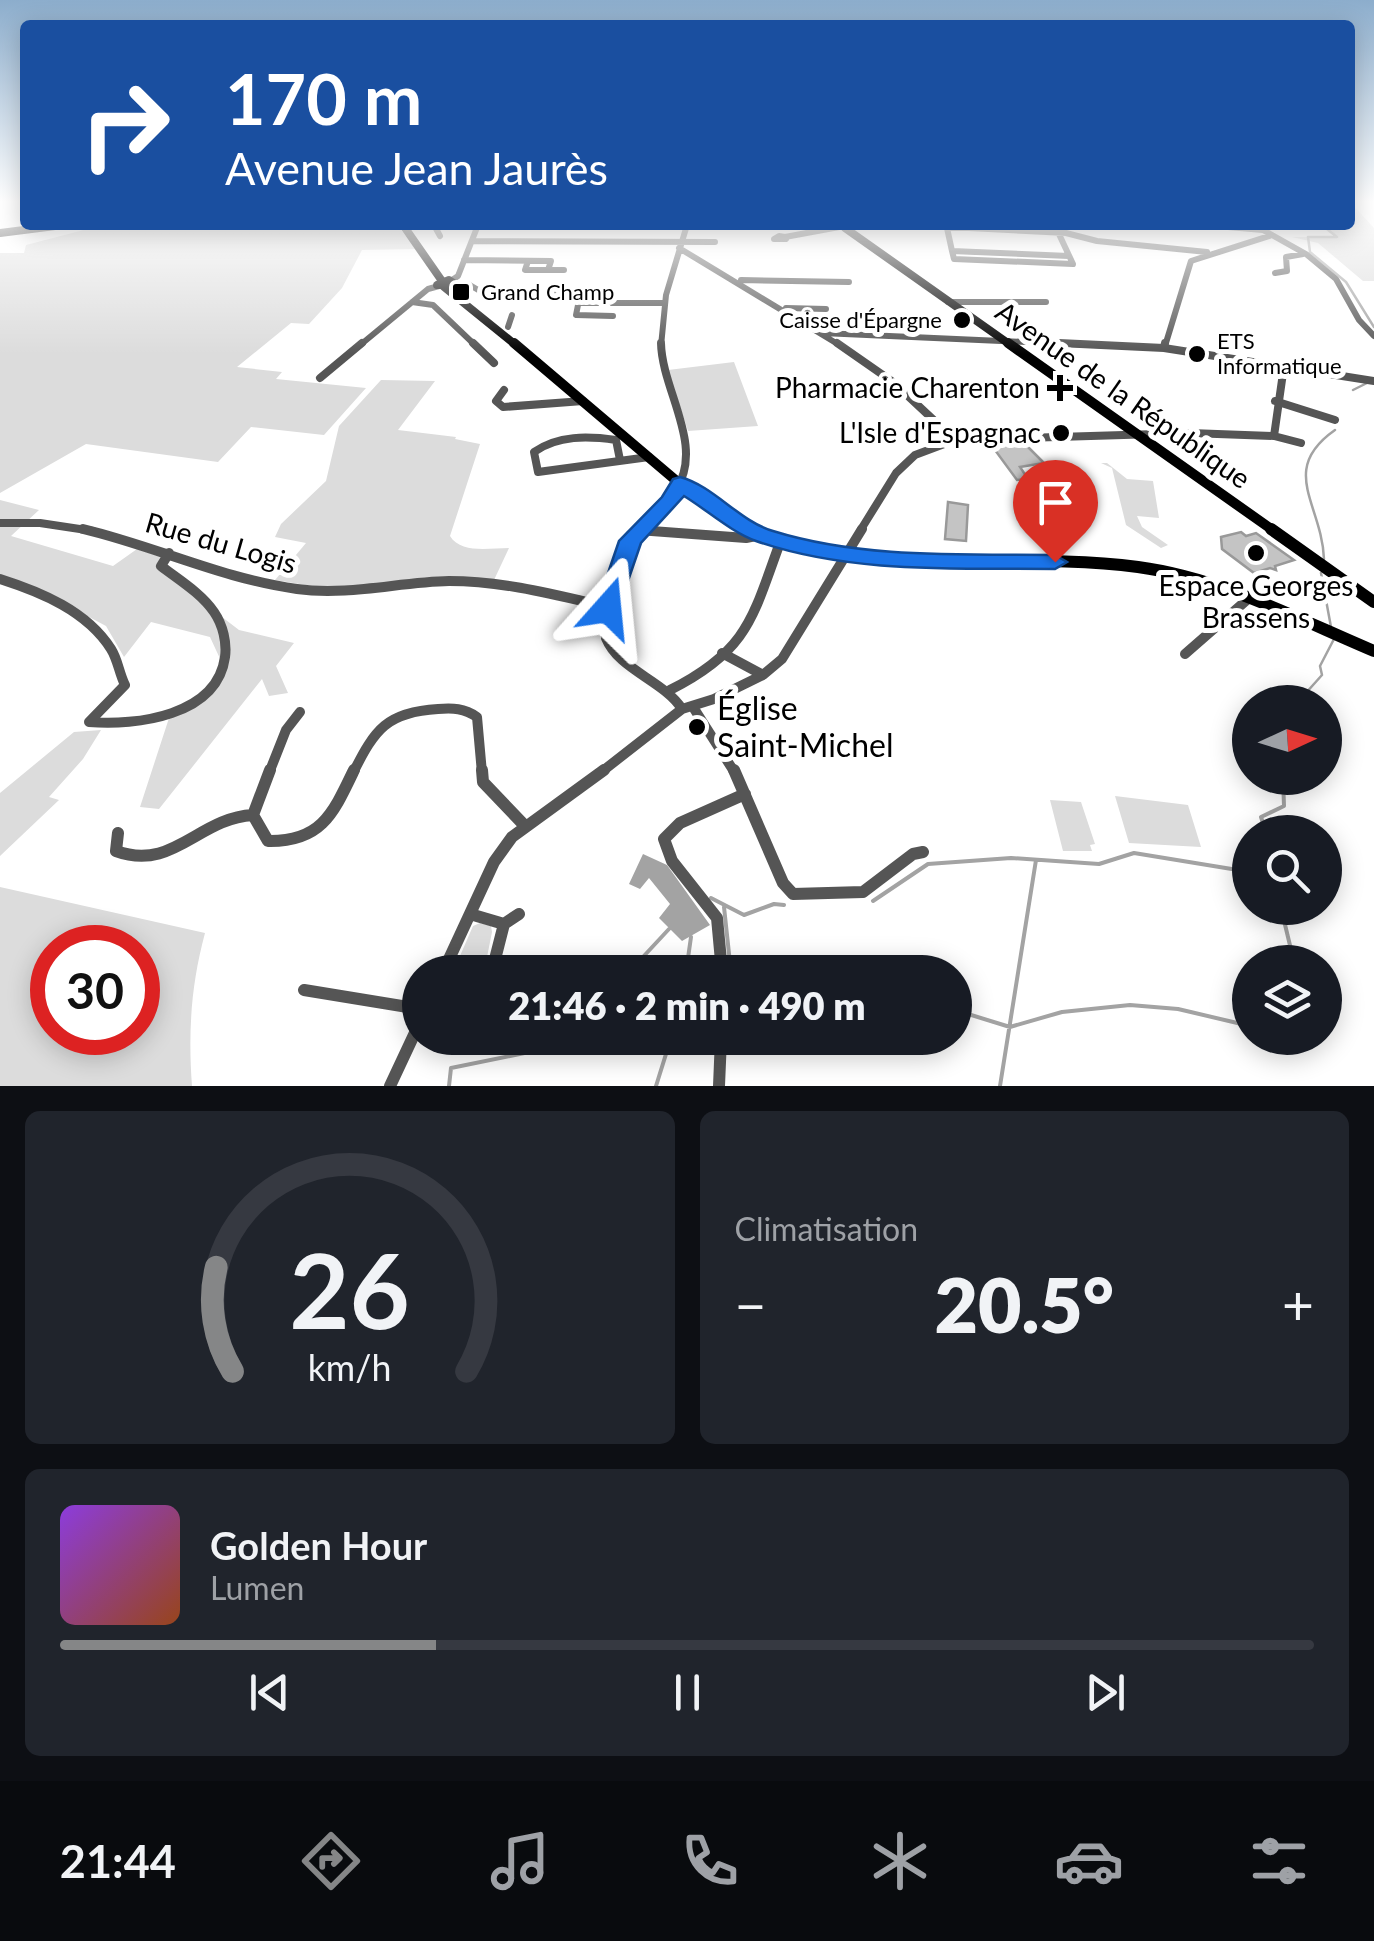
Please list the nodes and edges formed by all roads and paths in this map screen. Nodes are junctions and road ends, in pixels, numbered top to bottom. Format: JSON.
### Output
{"nodes":[{"id":1,"x":424,"y":253,"type":"edge"},
{"id":2,"x":467,"y":253,"type":"edge"},
{"id":3,"x":678,"y":253,"type":"edge"},
{"id":4,"x":691,"y":253,"type":"edge"},
{"id":5,"x":878,"y":253,"type":"edge"},
{"id":6,"x":952,"y":253,"type":"edge"},
{"id":7,"x":1068,"y":253,"type":"edge"},
{"id":8,"x":1207,"y":253,"type":"edge"},
{"id":9,"x":1210,"y":253,"type":"joint"},
{"id":10,"x":1306,"y":254,"type":"joint"},
{"id":11,"x":464,"y":260,"type":"junction"},
{"id":12,"x":564,"y":270,"type":"dead end"},
{"id":13,"x":1276,"y":273,"type":"dead end"},
{"id":14,"x":738,"y":280,"type":"junction"},
{"id":15,"x":849,"y":282,"type":"dead end"},
{"id":16,"x":449,"y":285,"type":"junction"},
{"id":17,"x":581,"y":292,"type":"junction"},
{"id":18,"x":412,"y":302,"type":"junction"},
{"id":19,"x":948,"y":302,"type":"junction"},
{"id":20,"x":1046,"y":302,"type":"dead end"},
{"id":21,"x":579,"y":303,"type":"junction"},
{"id":22,"x":606,"y":303,"type":"junction"},
{"id":23,"x":665,"y":303,"type":"junction"},
{"id":24,"x":783,"y":308,"type":"junction"},
{"id":25,"x":826,"y":309,"type":"dead end"},
{"id":26,"x":512,"y":315,"type":"dead end"},
{"id":27,"x":612,"y":316,"type":"dead end"},
{"id":28,"x":508,"y":327,"type":"dead end"},
{"id":29,"x":822,"y":332,"type":"junction"},
{"id":30,"x":1374,"y":336,"type":"edge"},
{"id":31,"x":1002,"y":340,"type":"junction"},
{"id":32,"x":1164,"y":348,"type":"junction"},
{"id":33,"x":494,"y":363,"type":"dead end"},
{"id":34,"x":1284,"y":366,"type":"junction"},
{"id":35,"x":320,"y":378,"type":"dead end"},
{"id":36,"x":1374,"y":381,"type":"edge"},
{"id":37,"x":504,"y":390,"type":"dead end"},
{"id":38,"x":1275,"y":400,"type":"junction"},
{"id":39,"x":582,"y":401,"type":"junction"},
{"id":40,"x":1335,"y":420,"type":"dead end"},
{"id":41,"x":1137,"y":436,"type":"junction"},
{"id":42,"x":1274,"y":436,"type":"junction"},
{"id":43,"x":956,"y":440,"type":"junction"},
{"id":44,"x":1300,"y":442,"type":"dead end"},
{"id":45,"x":649,"y":457,"type":"junction"},
{"id":46,"x":620,"y":460,"type":"junction"},
{"id":47,"x":680,"y":484,"type":"junction"},
{"id":48,"x":0,"y":523,"type":"edge"},
{"id":49,"x":638,"y":530,"type":"junction"},
{"id":50,"x":761,"y":536,"type":"junction"},
{"id":51,"x":781,"y":540,"type":"junction"},
{"id":52,"x":168,"y":553,"type":"junction"},
{"id":53,"x":847,"y":554,"type":"junction"},
{"id":54,"x":0,"y":580,"type":"edge"},
{"id":55,"x":1248,"y":598,"type":"junction"},
{"id":56,"x":1374,"y":602,"type":"edge"},
{"id":57,"x":608,"y":608,"type":"junction"},
{"id":58,"x":1374,"y":652,"type":"edge"},
{"id":59,"x":722,"y":653,"type":"junction"},
{"id":60,"x":1185,"y":654,"type":"dead end"},
{"id":61,"x":763,"y":675,"type":"junction"},
{"id":62,"x":670,"y":690,"type":"junction"},
{"id":63,"x":687,"y":708,"type":"junction"},
{"id":64,"x":300,"y":712,"type":"dead end"},
{"id":65,"x":744,"y":794,"type":"junction"},
{"id":66,"x":253,"y":815,"type":"junction"},
{"id":67,"x":525,"y":826,"type":"junction"},
{"id":68,"x":118,"y":833,"type":"dead end"},
{"id":69,"x":923,"y":852,"type":"dead end"},
{"id":70,"x":470,"y":914,"type":"junction"},
{"id":71,"x":519,"y":914,"type":"dead end"},
{"id":72,"x":504,"y":924,"type":"junction"},
{"id":73,"x":451,"y":955,"type":"edge"},
{"id":74,"x":496,"y":955,"type":"edge"},
{"id":75,"x":721,"y":955,"type":"edge"},
{"id":76,"x":304,"y":990,"type":"dead end"},
{"id":77,"x":402,"y":1006,"type":"edge"},
{"id":78,"x":405,"y":1055,"type":"edge"},
{"id":79,"x":720,"y":1055,"type":"edge"},
{"id":80,"x":390,"y":1086,"type":"edge"},
{"id":81,"x":719,"y":1086,"type":"edge"}],
"edges":[{"from":1,"to":16,"type":"main road"},
{"from":2,"to":11,"type":"street"},
{"from":3,"to":23,"type":"street"},
{"from":4,"to":14,"type":"street"},
{"from":5,"to":19,"type":"main road","name":"Avenue de la République"},
{"from":6,"to":7,"type":"street"},
{"from":8,"to":9,"type":"street"},
{"from":9,"to":32,"type":"street"},
{"from":10,"to":13,"type":"street"},
{"from":10,"to":30,"type":"street"},
{"from":11,"to":12,"type":"street"},
{"from":11,"to":16,"type":"street"},
{"from":14,"to":15,"type":"street"},
{"from":14,"to":24,"type":"street"},
{"from":16,"to":17,"type":"street"},
{"from":16,"to":18,"type":"street"},
{"from":16,"to":39,"type":"main road"},
{"from":17,"to":21,"type":"street"},
{"from":17,"to":22,"type":"street"},
{"from":18,"to":33,"type":"street"},
{"from":18,"to":35,"type":"street"},
{"from":19,"to":20,"type":"street"},
{"from":19,"to":31,"type":"main road","name":"Avenue de la République"},
{"from":21,"to":22,"type":"street"},
{"from":21,"to":27,"type":"street"},
{"from":22,"to":23,"type":"street"},
{"from":23,"to":47,"type":"street"},
{"from":24,"to":25,"type":"street"},
{"from":24,"to":29,"type":"street"},
{"from":26,"to":28,"type":"street"},
{"from":29,"to":31,"type":"street"},
{"from":29,"to":43,"type":"street"},
{"from":31,"to":32,"type":"street"},
{"from":31,"to":41,"type":"main road","name":"Avenue de la République"},
{"from":32,"to":34,"type":"street"},
{"from":34,"to":36,"type":"street"},
{"from":34,"to":38,"type":"street"},
{"from":37,"to":39,"type":"street"},
{"from":38,"to":40,"type":"street"},
{"from":38,"to":42,"type":"street"},
{"from":39,"to":45,"type":"main road"},
{"from":41,"to":42,"type":"street"},
{"from":41,"to":43,"type":"street"},
{"from":41,"to":56,"type":"main road","name":"Avenue de la République"},
{"from":42,"to":44,"type":"street"},
{"from":43,"to":53,"type":"street"},
{"from":45,"to":46,"type":"street"},
{"from":45,"to":47,"type":"main road"},
{"from":46,"to":46,"type":"street"},
{"from":47,"to":49,"type":"street"},
{"from":47,"to":50,"type":"main road"},
{"from":48,"to":52,"type":"street","name":"Rue du Logis"},
{"from":49,"to":50,"type":"street"},
{"from":49,"to":57,"type":"street"},
{"from":50,"to":51,"type":"main road"},
{"from":51,"to":53,"type":"main road"},
{"from":51,"to":59,"type":"street"},
{"from":52,"to":54,"type":"street"},
{"from":52,"to":57,"type":"street","name":"Rue du Logis"},
{"from":53,"to":55,"type":"main road"},
{"from":53,"to":61,"type":"street"},
{"from":55,"to":58,"type":"main road"},
{"from":55,"to":60,"type":"street"},
{"from":57,"to":62,"type":"street"},
{"from":59,"to":61,"type":"street"},
{"from":59,"to":62,"type":"street"},
{"from":61,"to":63,"type":"street"},
{"from":62,"to":63,"type":"street"},
{"from":63,"to":65,"type":"street"},
{"from":63,"to":67,"type":"street"},
{"from":64,"to":66,"type":"street"},
{"from":65,"to":69,"type":"street"},
{"from":65,"to":75,"type":"street"},
{"from":66,"to":67,"type":"street"},
{"from":66,"to":68,"type":"street"},
{"from":67,"to":70,"type":"street"},
{"from":70,"to":72,"type":"street"},
{"from":70,"to":73,"type":"street"},
{"from":71,"to":72,"type":"street"},
{"from":72,"to":74,"type":"street"},
{"from":76,"to":77,"type":"street"},
{"from":78,"to":80,"type":"street"},
{"from":79,"to":81,"type":"street"}]}
